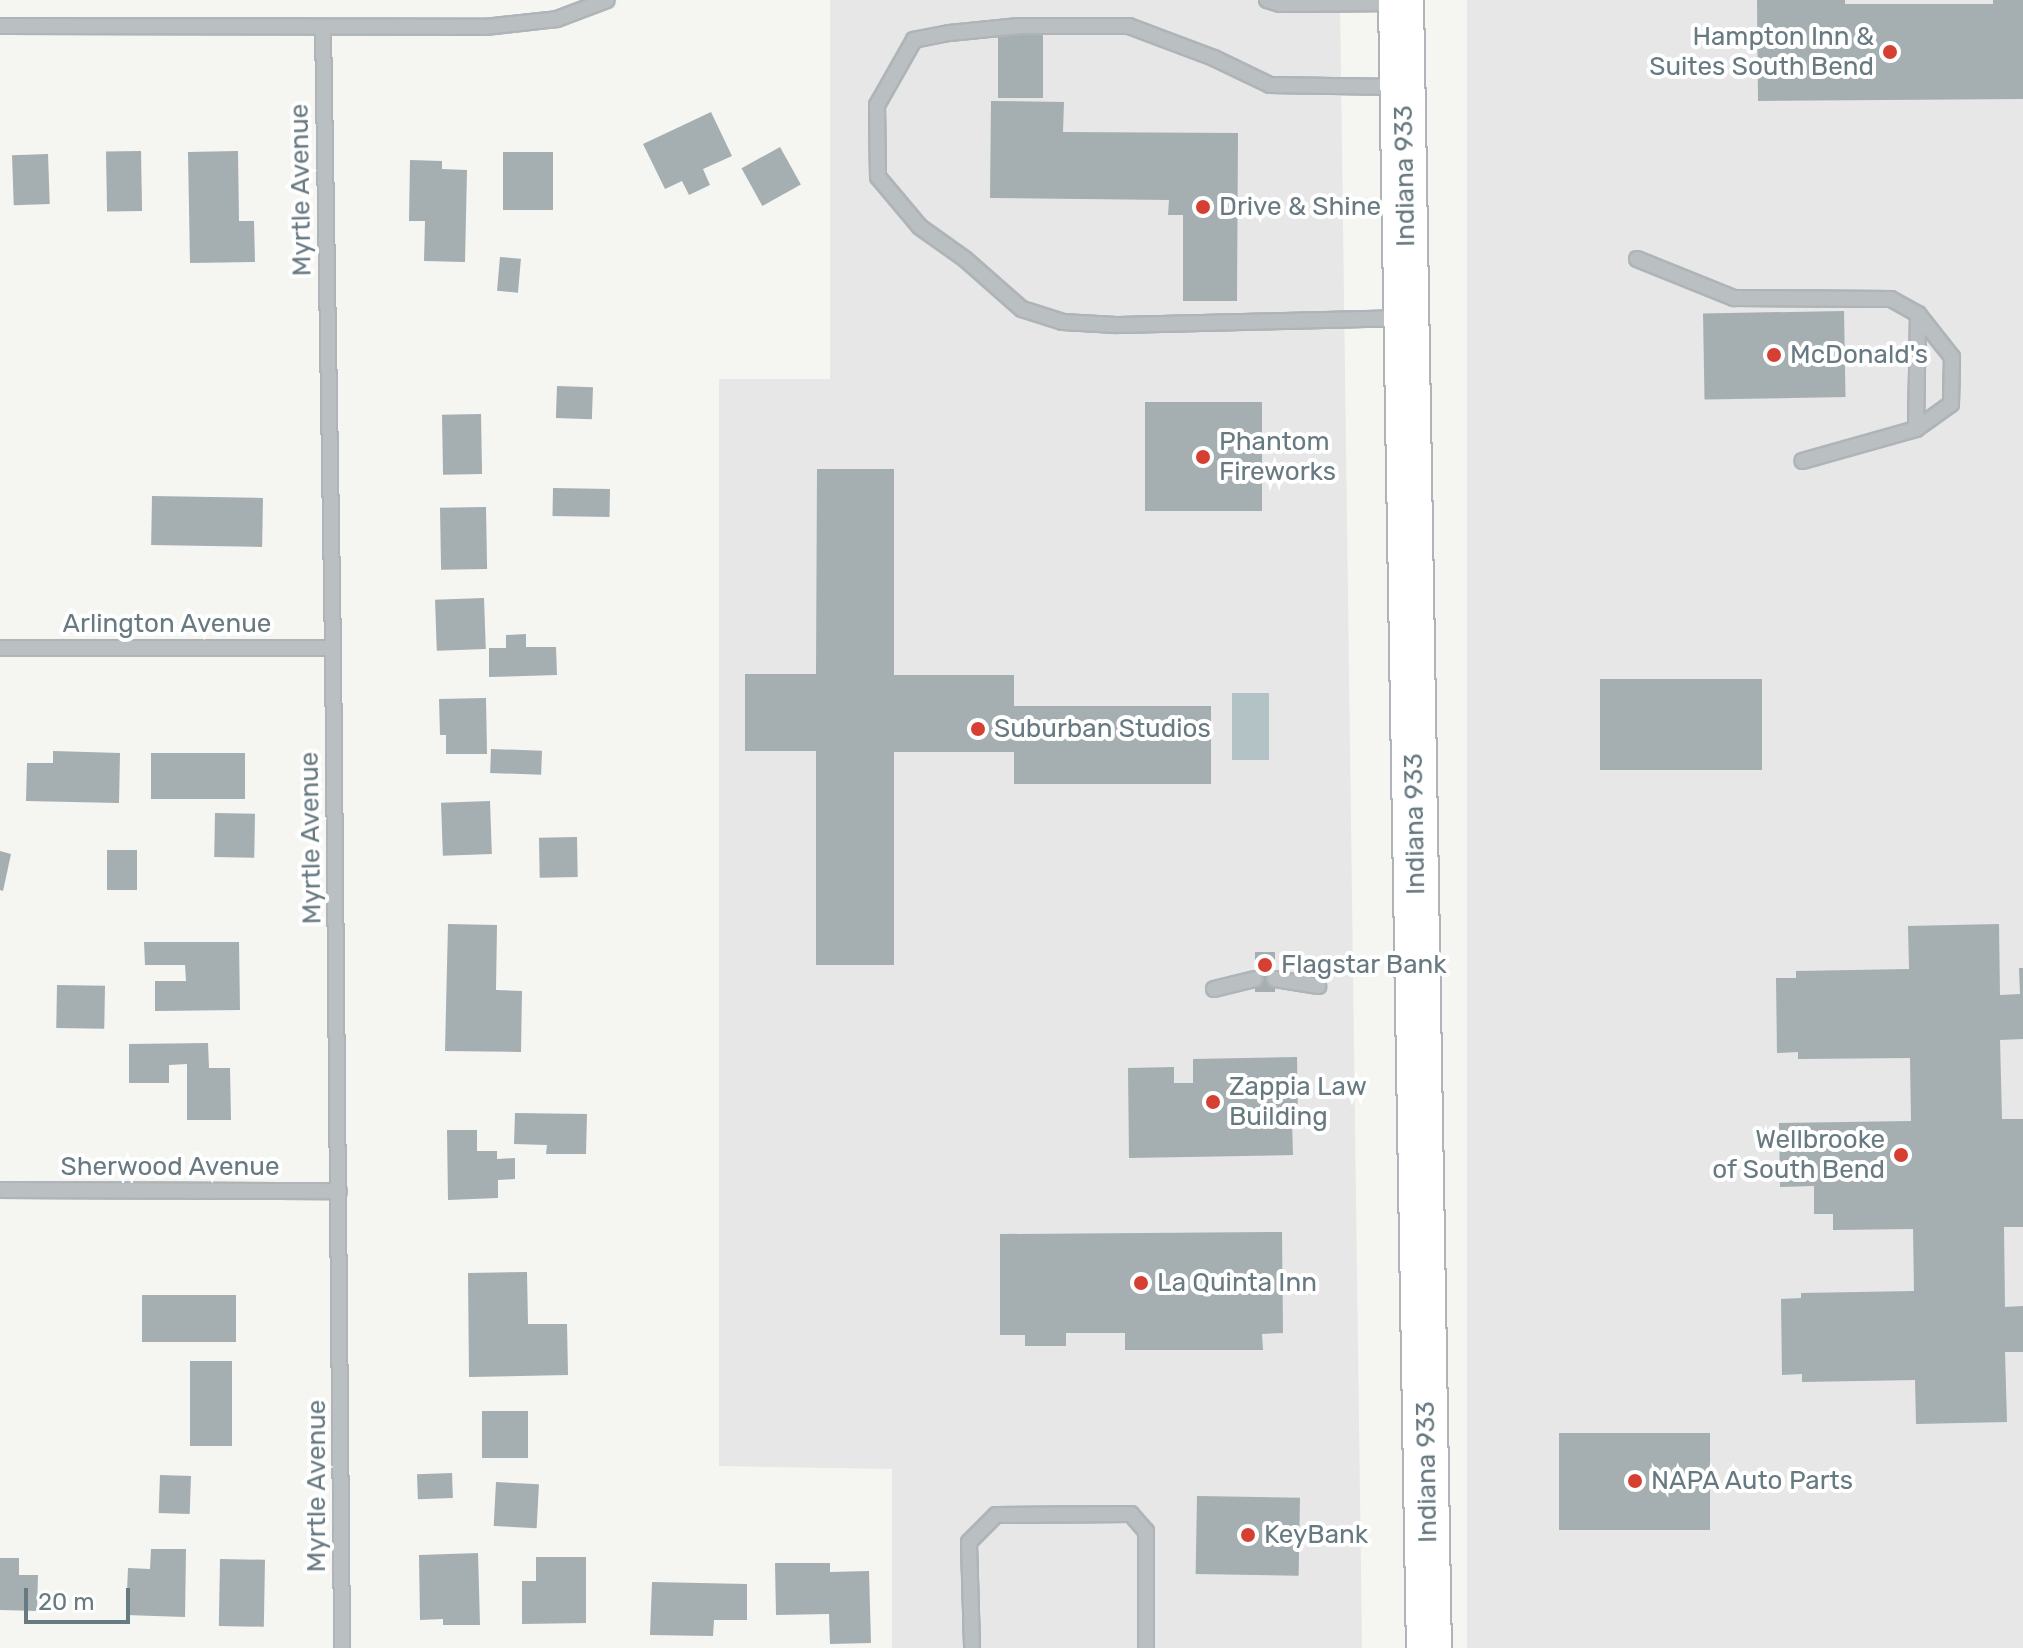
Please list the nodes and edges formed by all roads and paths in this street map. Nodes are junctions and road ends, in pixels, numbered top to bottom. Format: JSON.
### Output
{"nodes":[{"id":1,"x":607,"y":0,"type":"edge"},
{"id":2,"x":1267,"y":0,"type":"edge"},
{"id":3,"x":1401,"y":2,"type":"edge"},
{"id":4,"x":0,"y":26,"type":"edge"},
{"id":5,"x":323,"y":27,"type":"junction"},
{"id":6,"x":1403,"y":87,"type":"junction"},
{"id":7,"x":1637,"y":259,"type":"dead end"},
{"id":8,"x":1918,"y":314,"type":"junction"},
{"id":9,"x":1409,"y":318,"type":"junction"},
{"id":10,"x":1916,"y":429,"type":"junction"},
{"id":11,"x":1802,"y":461,"type":"dead end"},
{"id":12,"x":0,"y":648,"type":"edge"},
{"id":13,"x":333,"y":648,"type":"junction"},
{"id":14,"x":1255,"y":979,"type":"dead end"},
{"id":15,"x":1275,"y":979,"type":"dead end"},
{"id":16,"x":1318,"y":986,"type":"dead end"},
{"id":17,"x":1214,"y":989,"type":"dead end"},
{"id":18,"x":0,"y":1190,"type":"edge"},
{"id":19,"x":339,"y":1191,"type":"junction"},
{"id":20,"x":972,"y":1645,"type":"dead end"},
{"id":21,"x":1146,"y":1646,"type":"dead end"},
{"id":22,"x":342,"y":1648,"type":"edge"},
{"id":23,"x":1429,"y":1648,"type":"edge"}],
"edges":[{"from":1,"to":5,"type":"street"},
{"from":2,"to":3,"type":"street"},
{"from":3,"to":6,"type":"main road","name":"Indiana 933"},
{"from":4,"to":5,"type":"street"},
{"from":5,"to":13,"type":"street","name":"Myrtle Avenue"},
{"from":6,"to":9,"type":"main road","name":"Indiana 933"},
{"from":6,"to":9,"type":"street"},
{"from":7,"to":8,"type":"street"},
{"from":8,"to":10,"type":"street"},
{"from":8,"to":10,"type":"street"},
{"from":9,"to":23,"type":"main road","name":"Indiana 933"},
{"from":10,"to":11,"type":"street"},
{"from":12,"to":13,"type":"street","name":"Arlington Avenue"},
{"from":13,"to":19,"type":"street","name":"Myrtle Avenue"},
{"from":14,"to":17,"type":"street"},
{"from":15,"to":16,"type":"street"},
{"from":18,"to":19,"type":"street","name":"Sherwood Avenue"},
{"from":19,"to":22,"type":"street","name":"Myrtle Avenue"},
{"from":20,"to":21,"type":"street"}]}
